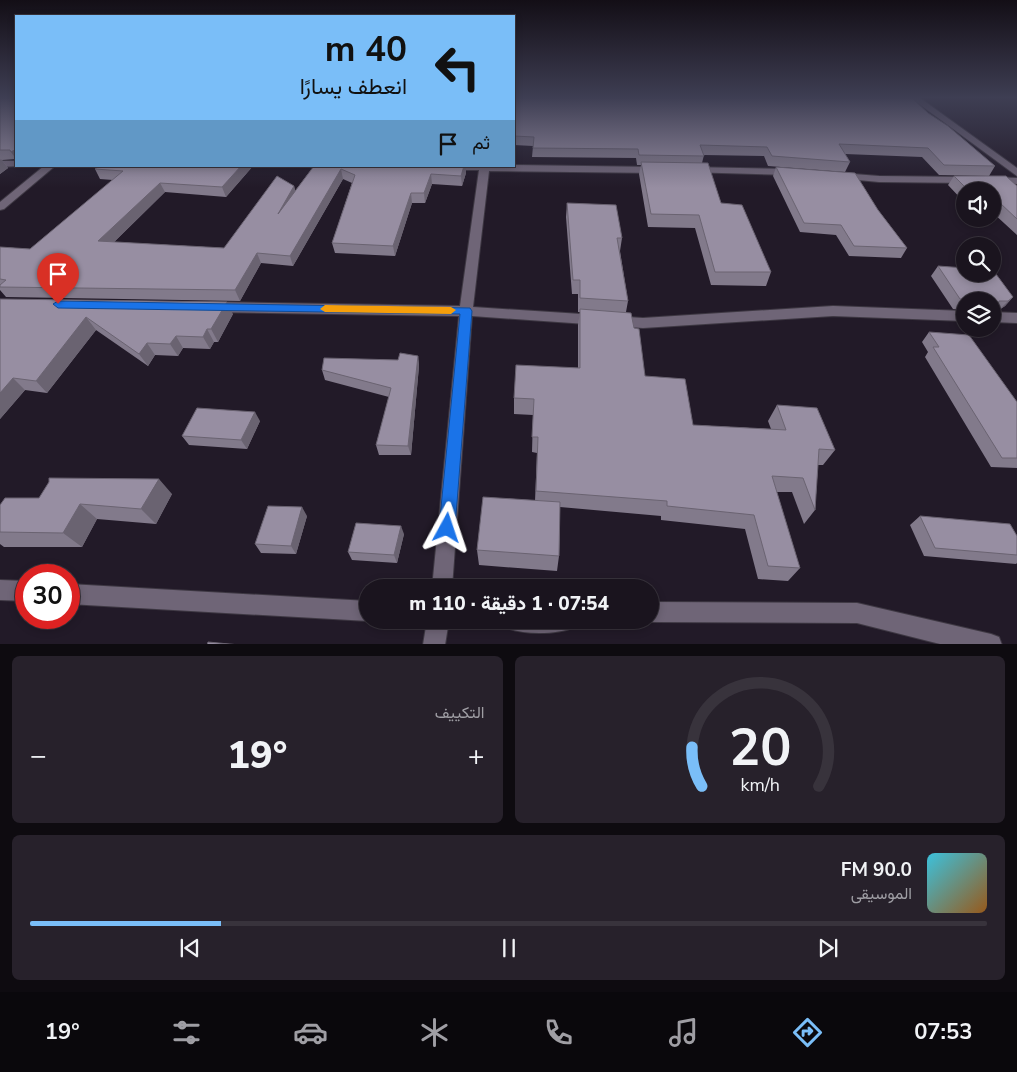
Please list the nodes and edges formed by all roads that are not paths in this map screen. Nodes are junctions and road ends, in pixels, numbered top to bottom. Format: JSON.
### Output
{"nodes":[{"id":1,"x":955,"y":128,"type":"edge"},
{"id":2,"x":0,"y":164,"type":"edge"},
{"id":3,"x":15,"y":164,"type":"edge"},
{"id":4,"x":49,"y":167,"type":"edge"},
{"id":5,"x":437,"y":167,"type":"edge"},
{"id":6,"x":485,"y":167,"type":"edge"},
{"id":7,"x":665,"y":170,"type":"edge"},
{"id":8,"x":685,"y":170,"type":"edge"},
{"id":9,"x":803,"y":173,"type":"edge"},
{"id":10,"x":1017,"y":173,"type":"edge"},
{"id":11,"x":832,"y":175,"type":"edge"},
{"id":12,"x":1017,"y":180,"type":"edge"},
{"id":13,"x":0,"y":207,"type":"edge"},
{"id":14,"x":198,"y":307,"type":"edge"},
{"id":15,"x":466,"y":311,"type":"junction"},
{"id":16,"x":956,"y":316,"type":"edge"},
{"id":17,"x":1001,"y":317,"type":"edge"},
{"id":18,"x":1017,"y":318,"type":"edge"},
{"id":19,"x":443,"y":579,"type":"edge"},
{"id":20,"x":0,"y":590,"type":"edge"},
{"id":21,"x":15,"y":591,"type":"edge"},
{"id":22,"x":80,"y":595,"type":"edge"},
{"id":23,"x":359,"y":610,"type":"edge"},
{"id":24,"x":659,"y":612,"type":"edge"},
{"id":25,"x":436,"y":629,"type":"edge"},
{"id":26,"x":434,"y":644,"type":"edge"},
{"id":27,"x":991,"y":644,"type":"edge"}],
"edges":[{"from":1,"to":10,"type":"street"},
{"from":2,"to":3,"type":"street"},
{"from":4,"to":13,"type":"street"},
{"from":5,"to":6,"type":"street"},
{"from":6,"to":7,"type":"street"},
{"from":6,"to":15,"type":"street"},
{"from":8,"to":9,"type":"street"},
{"from":11,"to":12,"type":"street"},
{"from":14,"to":15,"type":"street"},
{"from":15,"to":16,"type":"street"},
{"from":15,"to":19,"type":"street"},
{"from":17,"to":18,"type":"street"},
{"from":20,"to":21,"type":"street"},
{"from":22,"to":23,"type":"street"},
{"from":24,"to":27,"type":"street"},
{"from":25,"to":26,"type":"street"}]}
